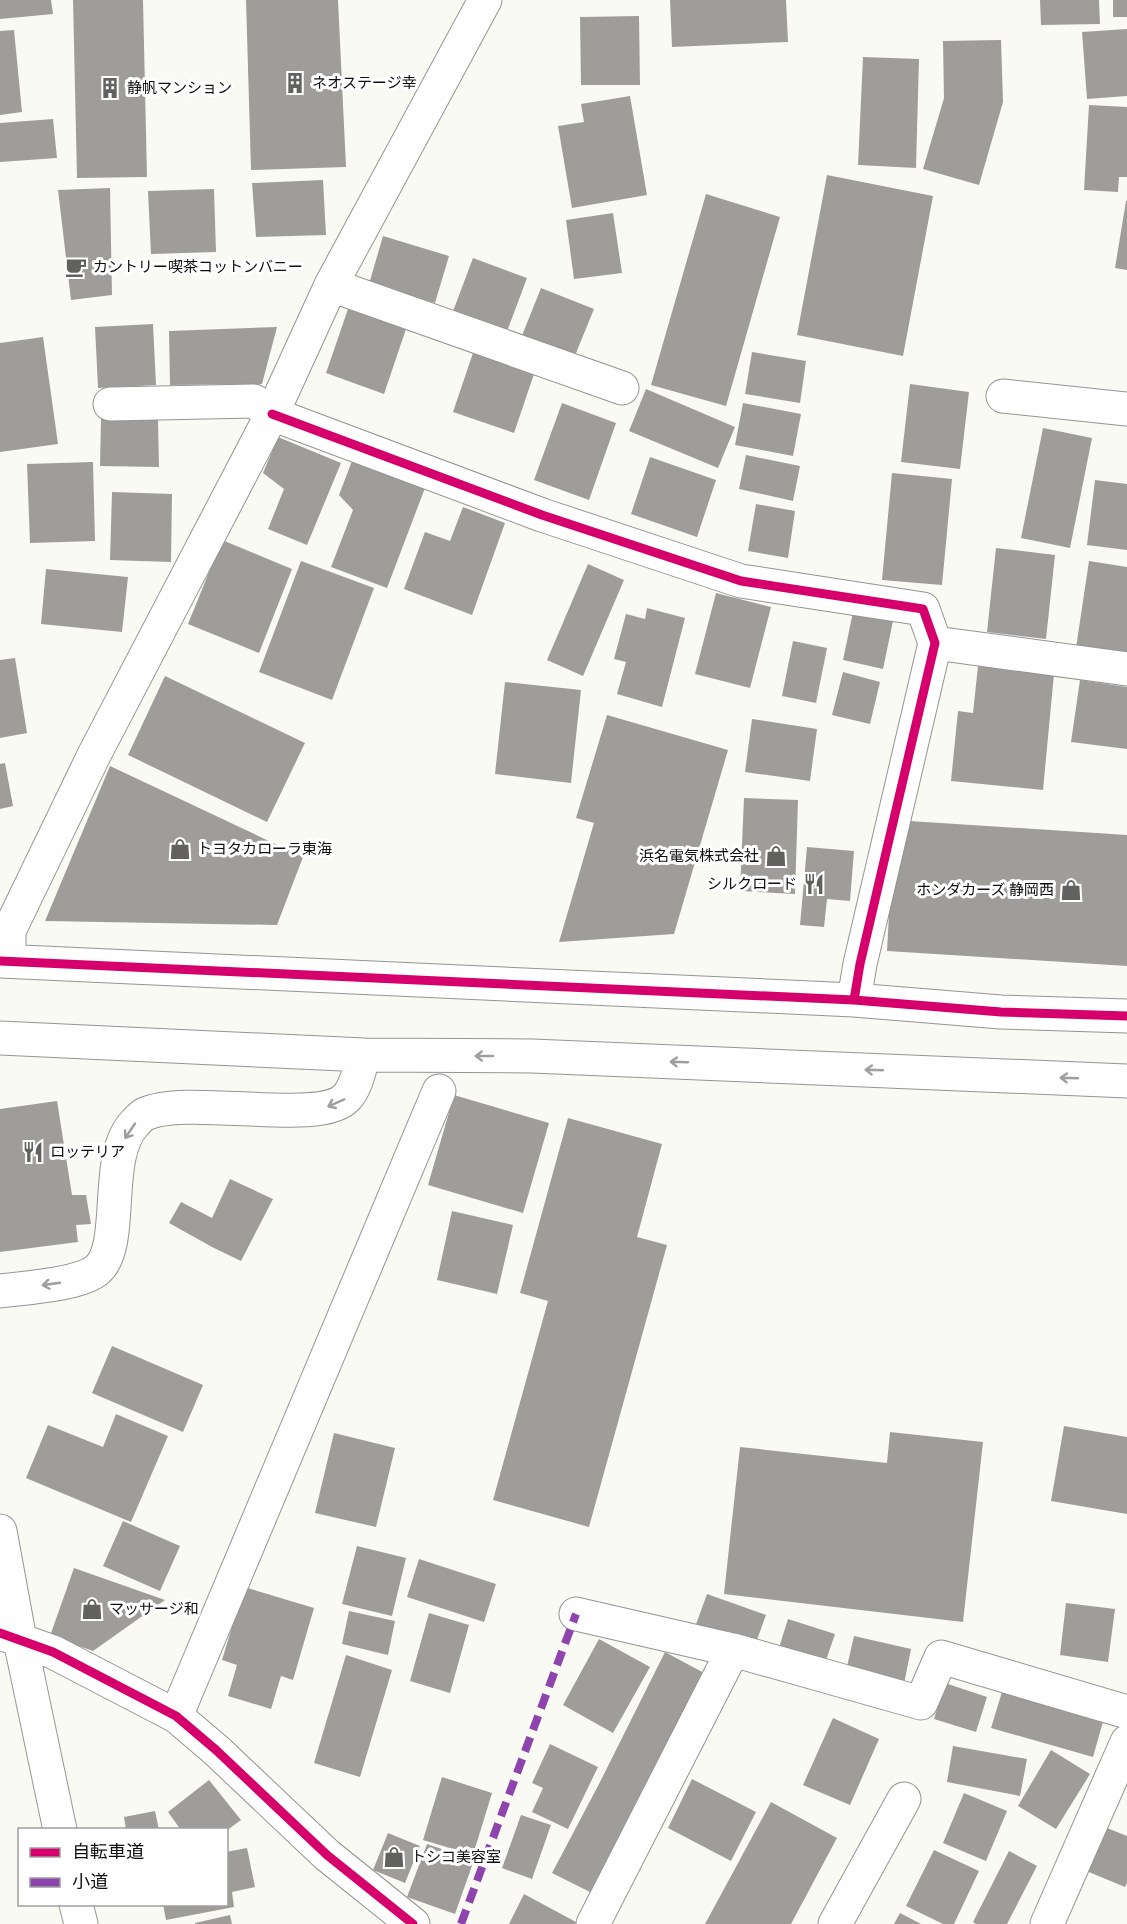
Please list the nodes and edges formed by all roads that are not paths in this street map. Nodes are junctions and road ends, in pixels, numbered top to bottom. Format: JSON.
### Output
{"nodes":[{"id":1,"x":485,"y":0,"type":"edge"},
{"id":2,"x":331,"y":285,"type":"junction"},
{"id":3,"x":622,"y":388,"type":"dead end"},
{"id":4,"x":1003,"y":396,"type":"dead end"},
{"id":5,"x":110,"y":404,"type":"dead end"},
{"id":6,"x":1127,"y":409,"type":"edge"},
{"id":7,"x":272,"y":414,"type":"junction"},
{"id":8,"x":935,"y":643,"type":"junction"},
{"id":9,"x":1127,"y":669,"type":"edge"},
{"id":10,"x":5,"y":961,"type":"edge"},
{"id":11,"x":854,"y":1000,"type":"junction"},
{"id":12,"x":1127,"y":1016,"type":"edge"},
{"id":13,"x":0,"y":1038,"type":"edge"},
{"id":14,"x":364,"y":1055,"type":"junction"},
{"id":15,"x":1127,"y":1081,"type":"edge"},
{"id":16,"x":440,"y":1091,"type":"dead end"},
{"id":17,"x":0,"y":1291,"type":"edge"},
{"id":18,"x":0,"y":1531,"type":"edge"},
{"id":19,"x":576,"y":1614,"type":"dead end"},
{"id":20,"x":10,"y":1636,"type":"edge"},
{"id":21,"x":733,"y":1650,"type":"junction"},
{"id":22,"x":1127,"y":1712,"type":"edge"},
{"id":23,"x":176,"y":1716,"type":"junction"},
{"id":24,"x":1127,"y":1742,"type":"edge"},
{"id":25,"x":904,"y":1799,"type":"dead end"},
{"id":26,"x":59,"y":1828,"type":"edge"},
{"id":27,"x":76,"y":1906,"type":"edge"},
{"id":28,"x":81,"y":1924,"type":"edge"},
{"id":29,"x":412,"y":1924,"type":"edge"},
{"id":30,"x":593,"y":1924,"type":"edge"},
{"id":31,"x":835,"y":1924,"type":"edge"},
{"id":32,"x":1047,"y":1924,"type":"edge"}],
"edges":[{"from":1,"to":2,"type":"street"},
{"from":2,"to":3,"type":"street"},
{"from":2,"to":7,"type":"street"},
{"from":4,"to":6,"type":"street"},
{"from":5,"to":7,"type":"street"},
{"from":7,"to":8,"type":"street"},
{"from":7,"to":10,"type":"street"},
{"from":8,"to":9,"type":"street"},
{"from":8,"to":11,"type":"street"},
{"from":10,"to":11,"type":"street"},
{"from":11,"to":12,"type":"street"},
{"from":13,"to":14,"type":"street"},
{"from":15,"to":14,"type":"street","one_way":true},
{"from":14,"to":17,"type":"street","one_way":true},
{"from":16,"to":23,"type":"street"},
{"from":18,"to":20,"type":"street"},
{"from":19,"to":21,"type":"street"},
{"from":20,"to":23,"type":"street"},
{"from":20,"to":26,"type":"street"},
{"from":21,"to":22,"type":"street"},
{"from":21,"to":30,"type":"street"},
{"from":23,"to":29,"type":"street"},
{"from":24,"to":32,"type":"street"},
{"from":25,"to":31,"type":"street"},
{"from":27,"to":28,"type":"street"}]}
